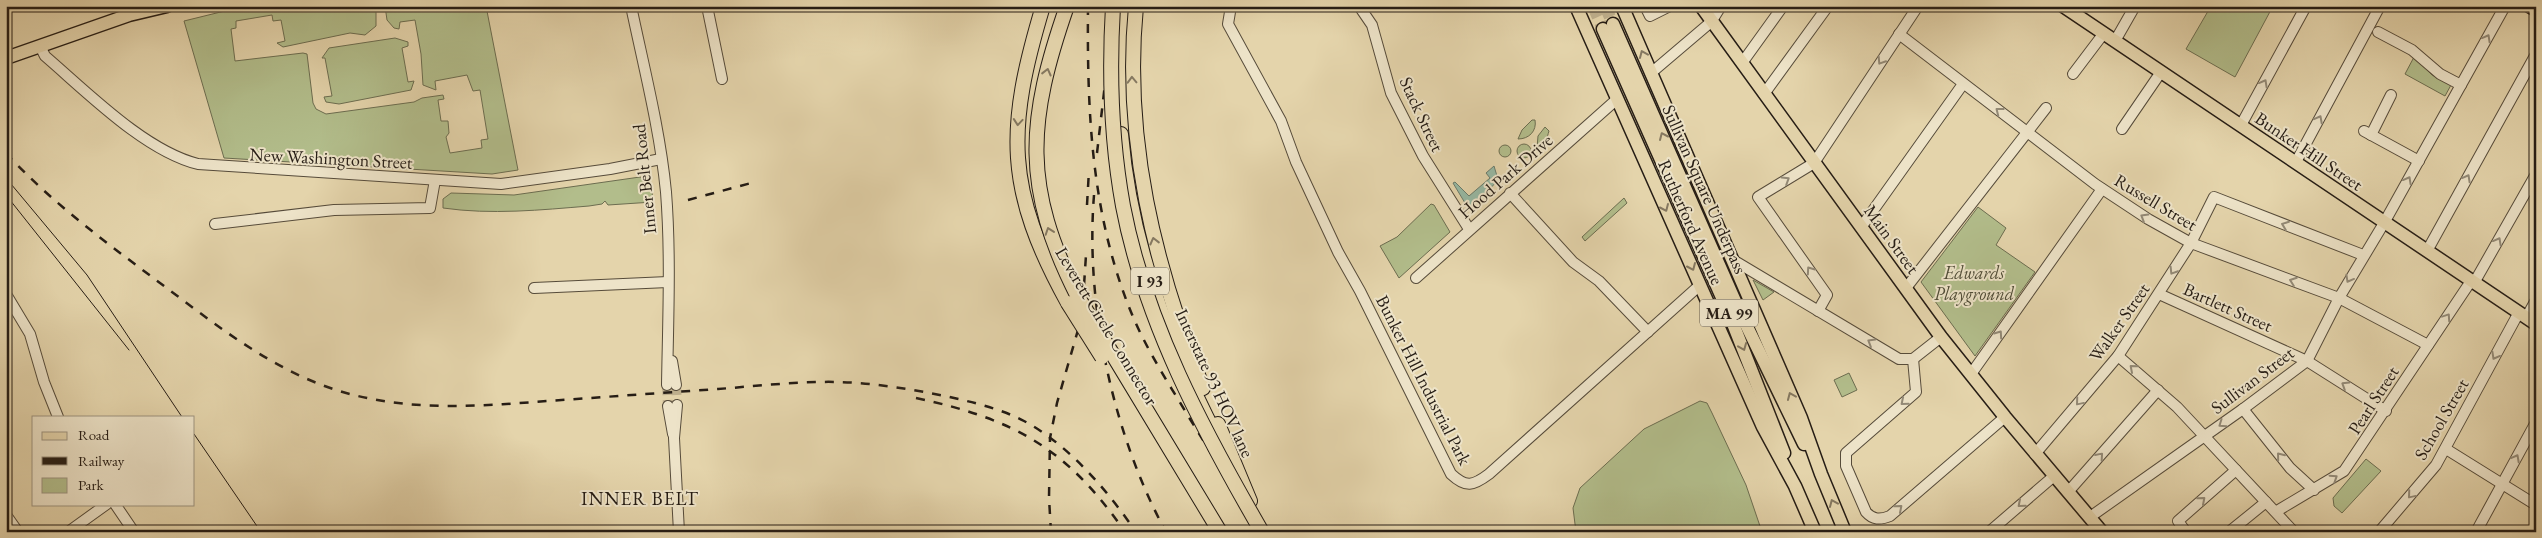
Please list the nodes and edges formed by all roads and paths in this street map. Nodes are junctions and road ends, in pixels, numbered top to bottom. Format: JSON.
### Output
{"nodes":[{"id":1,"x":167,"y":6,"type":"edge"},
{"id":2,"x":631,"y":6,"type":"edge"},
{"id":3,"x":707,"y":6,"type":"edge"},
{"id":4,"x":1043,"y":6,"type":"edge"},
{"id":5,"x":1067,"y":6,"type":"edge"},
{"id":6,"x":1108,"y":6,"type":"edge"},
{"id":7,"x":1113,"y":6,"type":"edge"},
{"id":8,"x":1118,"y":6,"type":"edge"},
{"id":9,"x":1136,"y":6,"type":"edge"},
{"id":10,"x":1231,"y":6,"type":"edge"},
{"id":11,"x":1359,"y":6,"type":"edge"},
{"id":12,"x":1576,"y":6,"type":"edge"},
{"id":13,"x":1622,"y":6,"type":"edge"},
{"id":14,"x":1645,"y":6,"type":"edge"},
{"id":15,"x":1670,"y":6,"type":"edge"},
{"id":16,"x":1701,"y":6,"type":"edge"},
{"id":17,"x":1721,"y":6,"type":"edge"},
{"id":18,"x":1783,"y":6,"type":"edge"},
{"id":19,"x":1828,"y":6,"type":"edge"},
{"id":20,"x":1918,"y":6,"type":"edge"},
{"id":21,"x":2063,"y":6,"type":"edge"},
{"id":22,"x":2135,"y":6,"type":"edge"},
{"id":23,"x":2306,"y":6,"type":"edge"},
{"id":24,"x":2380,"y":6,"type":"edge"},
{"id":25,"x":2505,"y":6,"type":"edge"},
{"id":26,"x":2529,"y":6,"type":"edge"},
{"id":27,"x":2536,"y":10,"type":"edge"},
{"id":28,"x":123,"y":12,"type":"edge"},
{"id":29,"x":1711,"y":22,"type":"junction"},
{"id":30,"x":2378,"y":32,"type":"dead end"},
{"id":31,"x":1899,"y":34,"type":"junction"},
{"id":32,"x":2104,"y":34,"type":"junction"},
{"id":33,"x":2115,"y":41,"type":"junction"},
{"id":34,"x":40,"y":46,"type":"junction"},
{"id":35,"x":2536,"y":54,"type":"edge"},
{"id":36,"x":6,"y":58,"type":"edge"},
{"id":37,"x":1742,"y":63,"type":"junction"},
{"id":38,"x":2162,"y":72,"type":"junction"},
{"id":39,"x":1651,"y":73,"type":"junction"},
{"id":40,"x":2073,"y":74,"type":"dead end"},
{"id":41,"x":722,"y":79,"type":"dead end"},
{"id":42,"x":1963,"y":84,"type":"junction"},
{"id":43,"x":2461,"y":85,"type":"junction"},
{"id":44,"x":1764,"y":94,"type":"junction"},
{"id":45,"x":2391,"y":95,"type":"dead end"},
{"id":46,"x":1616,"y":100,"type":"junction"},
{"id":47,"x":2046,"y":108,"type":"dead end"},
{"id":48,"x":2241,"y":126,"type":"junction"},
{"id":49,"x":2122,"y":129,"type":"dead end"},
{"id":50,"x":2026,"y":132,"type":"junction"},
{"id":51,"x":661,"y":159,"type":"junction"},
{"id":52,"x":2419,"y":161,"type":"junction"},
{"id":53,"x":2296,"y":162,"type":"junction"},
{"id":54,"x":1814,"y":163,"type":"junction"},
{"id":55,"x":2536,"y":174,"type":"edge"},
{"id":56,"x":434,"y":180,"type":"junction"},
{"id":57,"x":2102,"y":189,"type":"junction"},
{"id":58,"x":1510,"y":192,"type":"junction"},
{"id":59,"x":2384,"y":223,"type":"junction"},
{"id":60,"x":215,"y":224,"type":"dead end"},
{"id":61,"x":1862,"y":226,"type":"junction"},
{"id":62,"x":1469,"y":229,"type":"junction"},
{"id":63,"x":2191,"y":243,"type":"junction"},
{"id":64,"x":2427,"y":251,"type":"junction"},
{"id":65,"x":2363,"y":255,"type":"junction"},
{"id":66,"x":1733,"y":260,"type":"junction"},
{"id":67,"x":1416,"y":278,"type":"dead end"},
{"id":68,"x":668,"y":282,"type":"junction"},
{"id":69,"x":2472,"y":282,"type":"junction"},
{"id":70,"x":1700,"y":285,"type":"junction"},
{"id":71,"x":534,"y":288,"type":"dead end"},
{"id":72,"x":1906,"y":288,"type":"junction"},
{"id":73,"x":6,"y":294,"type":"edge"},
{"id":74,"x":2159,"y":294,"type":"junction"},
{"id":75,"x":2339,"y":298,"type":"junction"},
{"id":76,"x":2536,"y":300,"type":"edge"},
{"id":77,"x":1818,"y":311,"type":"junction"},
{"id":78,"x":2527,"y":318,"type":"edge"},
{"id":79,"x":1648,"y":332,"type":"junction"},
{"id":80,"x":1941,"y":336,"type":"junction"},
{"id":81,"x":2428,"y":345,"type":"junction"},
{"id":82,"x":2118,"y":356,"type":"junction"},
{"id":83,"x":1913,"y":359,"type":"junction"},
{"id":84,"x":2307,"y":361,"type":"junction"},
{"id":85,"x":1971,"y":374,"type":"junction"},
{"id":86,"x":671,"y":385,"type":"tunnel mouth"},
{"id":87,"x":2158,"y":390,"type":"junction"},
{"id":88,"x":672,"y":405,"type":"tunnel mouth"},
{"id":89,"x":2243,"y":410,"type":"junction"},
{"id":90,"x":2386,"y":411,"type":"junction"},
{"id":91,"x":58,"y":416,"type":"edge"},
{"id":92,"x":2005,"y":417,"type":"junction"},
{"id":93,"x":2536,"y":422,"type":"edge"},
{"id":94,"x":2205,"y":436,"type":"junction"},
{"id":95,"x":2446,"y":449,"type":"junction"},
{"id":96,"x":2036,"y":454,"type":"junction"},
{"id":97,"x":1228,"y":460,"type":"junction"},
{"id":98,"x":2236,"y":470,"type":"junction"},
{"id":99,"x":1821,"y":474,"type":"junction"},
{"id":100,"x":2054,"y":476,"type":"junction"},
{"id":101,"x":2502,"y":484,"type":"junction"},
{"id":102,"x":1795,"y":486,"type":"junction"},
{"id":103,"x":2314,"y":490,"type":"junction"},
{"id":104,"x":2068,"y":492,"type":"junction"},
{"id":105,"x":2266,"y":502,"type":"junction"},
{"id":106,"x":104,"y":506,"type":"edge"},
{"id":107,"x":116,"y":506,"type":"edge"},
{"id":108,"x":2536,"y":506,"type":"edge"},
{"id":109,"x":2277,"y":511,"type":"junction"},
{"id":110,"x":6,"y":515,"type":"edge"},
{"id":111,"x":2090,"y":517,"type":"junction"},
{"id":112,"x":2385,"y":530,"type":"edge"},
{"id":113,"x":18,"y":532,"type":"edge"},
{"id":114,"x":68,"y":532,"type":"edge"},
{"id":115,"x":134,"y":532,"type":"edge"},
{"id":116,"x":679,"y":532,"type":"edge"},
{"id":117,"x":1211,"y":532,"type":"edge"},
{"id":118,"x":1220,"y":532,"type":"edge"},
{"id":119,"x":1261,"y":532,"type":"edge"},
{"id":120,"x":1270,"y":532,"type":"edge"},
{"id":121,"x":1815,"y":532,"type":"edge"},
{"id":122,"x":1845,"y":532,"type":"edge"},
{"id":123,"x":1989,"y":532,"type":"edge"},
{"id":124,"x":2102,"y":532,"type":"edge"},
{"id":125,"x":2186,"y":532,"type":"edge"},
{"id":126,"x":2229,"y":532,"type":"edge"},
{"id":127,"x":2294,"y":532,"type":"edge"},
{"id":128,"x":2476,"y":532,"type":"edge"}],
"edges":[{"from":1,"to":28,"type":"main road"},
{"from":2,"to":51,"type":"street","name":"Inner Belt Road"},
{"from":3,"to":41,"type":"street"},
{"from":4,"to":117,"type":"highway","name":"Leverett Circle Connector","one_way":true,"bridge":true},
{"from":118,"to":5,"type":"highway","name":"Leverett Circle Connector","one_way":true,"bridge":true},
{"from":6,"to":119,"type":"highway","number":"I 93","bridge":true},
{"from":7,"to":119,"type":"highway","number":"I 93","bridge":true},
{"from":8,"to":97,"type":"highway","name":"Interstate 93 HOV lane","number":"I 93"},
{"from":119,"to":9,"type":"highway","one_way":true,"bridge":true},
{"from":10,"to":79,"type":"street","name":"Bunker Hill Industrial Park"},
{"from":11,"to":62,"type":"street","name":"Stack Street"},
{"from":12,"to":46,"type":"main road","name":"Rutherford Avenue"},
{"from":39,"to":13,"type":"main road","name":"Rutherford Avenue","one_way":true},
{"from":14,"to":15,"type":"street"},
{"from":16,"to":29,"type":"main road","name":"Main Street"},
{"from":17,"to":29,"type":"street"},
{"from":18,"to":37,"type":"street"},
{"from":19,"to":44,"type":"street"},
{"from":20,"to":31,"type":"street"},
{"from":21,"to":32,"type":"main road","name":"Bunker Hill Street"},
{"from":22,"to":33,"type":"street"},
{"from":48,"to":23,"type":"street","one_way":true},
{"from":53,"to":24,"type":"street","one_way":true},
{"from":43,"to":25,"type":"street","name":"Sullivan Street","one_way":true},
{"from":26,"to":27,"type":"main road"},
{"from":28,"to":34,"type":"main road"},
{"from":29,"to":37,"type":"main road","name":"Main Street"},
{"from":29,"to":39,"type":"street"},
{"from":30,"to":43,"type":"street"},
{"from":31,"to":42,"type":"street","name":"Russell Street"},
{"from":31,"to":54,"type":"street","one_way":true},
{"from":32,"to":33,"type":"main road","name":"Bunker Hill Street"},
{"from":32,"to":40,"type":"street"},
{"from":33,"to":38,"type":"main road","name":"Bunker Hill Street"},
{"from":34,"to":36,"type":"main road"},
{"from":34,"to":56,"type":"street","name":"New Washington Street"},
{"from":64,"to":35,"type":"street","one_way":true},
{"from":37,"to":44,"type":"main road","name":"Main Street"},
{"from":38,"to":48,"type":"main road","name":"Bunker Hill Street"},
{"from":38,"to":49,"type":"street"},
{"from":39,"to":66,"type":"main road","name":"Rutherford Avenue"},
{"from":50,"to":42,"type":"street","name":"Russell Street","one_way":true},
{"from":42,"to":61,"type":"street"},
{"from":43,"to":52,"type":"street","name":"Sullivan Street"},
{"from":44,"to":54,"type":"main road","name":"Main Street"},
{"from":45,"to":52,"type":"street"},
{"from":46,"to":58,"type":"street","name":"Hood Park Drive"},
{"from":46,"to":70,"type":"main road","name":"Rutherford Avenue","one_way":true},
{"from":47,"to":50,"type":"street"},
{"from":48,"to":53,"type":"main road","name":"Bunker Hill Street"},
{"from":50,"to":57,"type":"street","name":"Russell Street"},
{"from":50,"to":72,"type":"street"},
{"from":51,"to":56,"type":"street","name":"New Washington Street"},
{"from":51,"to":68,"type":"street","name":"Inner Belt Road"},
{"from":59,"to":52,"type":"street","name":"Sullivan Street","one_way":true},
{"from":53,"to":59,"type":"main road","name":"Bunker Hill Street"},
{"from":54,"to":61,"type":"main road","name":"Main Street"},
{"from":77,"to":54,"type":"street","one_way":true},
{"from":69,"to":55,"type":"street","name":"Pearl Street","one_way":true},
{"from":56,"to":60,"type":"street"},
{"from":63,"to":57,"type":"street","name":"Russell Street","one_way":true},
{"from":85,"to":57,"type":"street","one_way":true},
{"from":58,"to":62,"type":"street","name":"Hood Park Drive"},
{"from":58,"to":79,"type":"street"},
{"from":59,"to":64,"type":"main road","name":"Bunker Hill Street"},
{"from":59,"to":65,"type":"street","name":"Sullivan Street"},
{"from":61,"to":72,"type":"main road","name":"Main Street"},
{"from":62,"to":67,"type":"street","name":"Hood Park Drive"},
{"from":65,"to":63,"type":"street","name":"Walker Street","one_way":true},
{"from":63,"to":74,"type":"street","name":"Walker Street","one_way":true},
{"from":75,"to":63,"type":"street","name":"Russell Street","one_way":true},
{"from":64,"to":69,"type":"main road","name":"Bunker Hill Street"},
{"from":65,"to":75,"type":"street","name":"Sullivan Street","one_way":true},
{"from":66,"to":77,"type":"street"},
{"from":99,"to":66,"type":"main road","name":"Rutherford Avenue","one_way":true},
{"from":68,"to":71,"type":"street"},
{"from":68,"to":86,"type":"street","name":"Inner Belt Road"},
{"from":69,"to":78,"type":"main road","name":"Bunker Hill Street"},
{"from":81,"to":69,"type":"street","name":"Pearl Street","one_way":true},
{"from":70,"to":79,"type":"street","name":"Bunker Hill Industrial Park"},
{"from":70,"to":102,"type":"main road","name":"Rutherford Avenue"},
{"from":72,"to":80,"type":"main road","name":"Main Street"},
{"from":73,"to":91,"type":"street"},
{"from":74,"to":82,"type":"street","name":"Walker Street"},
{"from":74,"to":84,"type":"street","name":"Bartlett Street"},
{"from":75,"to":81,"type":"street","name":"Russell Street"},
{"from":75,"to":84,"type":"street","name":"Sullivan Street"},
{"from":76,"to":78,"type":"street","name":"School Street"},
{"from":83,"to":77,"type":"street","one_way":true},
{"from":78,"to":95,"type":"street","name":"School Street","one_way":true},
{"from":80,"to":83,"type":"street"},
{"from":80,"to":85,"type":"main road","name":"Main Street"},
{"from":81,"to":90,"type":"street","name":"Pearl Street"},
{"from":87,"to":82,"type":"street","one_way":true},
{"from":82,"to":96,"type":"street","name":"Walker Street","one_way":true},
{"from":83,"to":92,"type":"street","one_way":true},
{"from":84,"to":89,"type":"street","name":"Sullivan Street"},
{"from":90,"to":84,"type":"street","name":"Bartlett Street","one_way":true},
{"from":85,"to":92,"type":"main road","name":"Main Street"},
{"from":87,"to":94,"type":"street"},
{"from":104,"to":87,"type":"street","one_way":true},
{"from":88,"to":116,"type":"street"},
{"from":89,"to":94,"type":"street","name":"Sullivan Street","one_way":true},
{"from":103,"to":89,"type":"street","one_way":true},
{"from":103,"to":90,"type":"street","name":"Pearl Street","one_way":true},
{"from":92,"to":96,"type":"main road","name":"Main Street"},
{"from":101,"to":93,"type":"street","one_way":true},
{"from":94,"to":98,"type":"street"},
{"from":94,"to":111,"type":"street","name":"Sullivan Street"},
{"from":95,"to":101,"type":"street"},
{"from":95,"to":112,"type":"street","name":"School Street","one_way":true},
{"from":96,"to":100,"type":"main road","name":"Main Street"},
{"from":97,"to":119,"type":"highway","number":"I 93","bridge":true},
{"from":97,"to":120,"type":"highway","name":"Interstate 93 HOV lane","number":"I 93"},
{"from":98,"to":105,"type":"street"},
{"from":125,"to":98,"type":"street","one_way":true},
{"from":99,"to":102,"type":"main road","name":"Sullivan Square Underpass","number":"MA 99","one_way":true},
{"from":122,"to":99,"type":"main road","name":"Rutherford Avenue","number":"MA 99","one_way":true},
{"from":100,"to":104,"type":"main road","name":"Main Street"},
{"from":100,"to":123,"type":"street","one_way":true},
{"from":101,"to":108,"type":"street"},
{"from":101,"to":128,"type":"street"},
{"from":102,"to":121,"type":"main road","name":"Rutherford Avenue","number":"MA 99"},
{"from":103,"to":109,"type":"street","name":"Pearl Street"},
{"from":104,"to":111,"type":"main road","name":"Main Street"},
{"from":105,"to":109,"type":"street"},
{"from":105,"to":126,"type":"street"},
{"from":106,"to":114,"type":"street"},
{"from":107,"to":115,"type":"street"},
{"from":109,"to":127,"type":"street"},
{"from":110,"to":113,"type":"street"},
{"from":111,"to":124,"type":"main road","name":"Main Street"}]}
